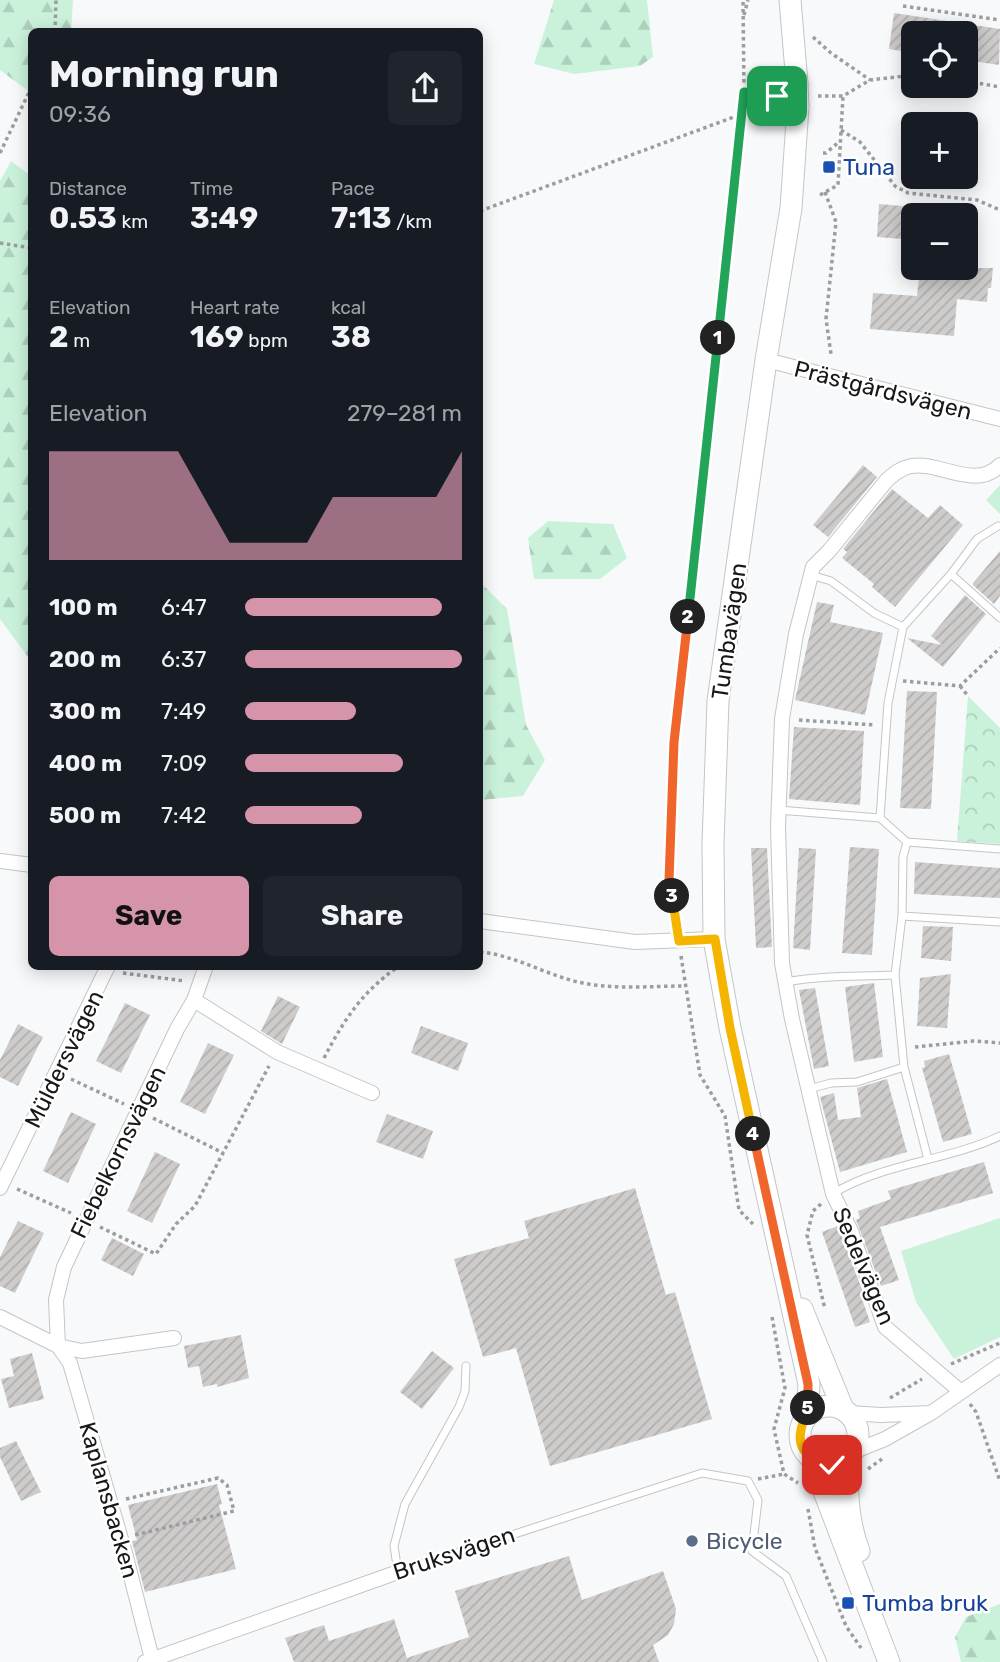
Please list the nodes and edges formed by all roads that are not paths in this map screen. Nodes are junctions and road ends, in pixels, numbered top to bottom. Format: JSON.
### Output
{"nodes":[{"id":1,"x":792,"y":9,"type":"edge"},
{"id":2,"x":766,"y":360,"type":"junction"},
{"id":3,"x":1000,"y":419,"type":"edge"},
{"id":4,"x":1000,"y":465,"type":"edge"},
{"id":5,"x":998,"y":526,"type":"dead end"},
{"id":6,"x":951,"y":574,"type":"junction"},
{"id":7,"x":811,"y":575,"type":"junction"},
{"id":8,"x":1000,"y":618,"type":"edge"},
{"id":9,"x":903,"y":627,"type":"junction"},
{"id":10,"x":778,"y":810,"type":"junction"},
{"id":11,"x":880,"y":818,"type":"junction"},
{"id":12,"x":907,"y":842,"type":"junction"},
{"id":13,"x":1000,"y":849,"type":"edge"},
{"id":14,"x":0,"y":861,"type":"edge"},
{"id":15,"x":28,"y":864,"type":"edge"},
{"id":16,"x":902,"y":916,"type":"junction"},
{"id":17,"x":483,"y":920,"type":"edge"},
{"id":18,"x":1000,"y":922,"type":"edge"},
{"id":19,"x":715,"y":939,"type":"junction"},
{"id":20,"x":107,"y":970,"type":"edge"},
{"id":21,"x":205,"y":970,"type":"edge"},
{"id":22,"x":895,"y":975,"type":"junction"},
{"id":23,"x":786,"y":982,"type":"junction"},
{"id":24,"x":194,"y":1000,"type":"junction"},
{"id":25,"x":904,"y":1067,"type":"junction"},
{"id":26,"x":809,"y":1089,"type":"junction"},
{"id":27,"x":372,"y":1093,"type":"dead end"},
{"id":28,"x":1000,"y":1136,"type":"edge"},
{"id":29,"x":928,"y":1159,"type":"junction"},
{"id":30,"x":1,"y":1185,"type":"edge"},
{"id":31,"x":833,"y":1194,"type":"junction"},
{"id":32,"x":780,"y":1259,"type":"junction"},
{"id":33,"x":0,"y":1317,"type":"edge"},
{"id":34,"x":174,"y":1338,"type":"dead end"},
{"id":35,"x":58,"y":1346,"type":"junction"},
{"id":36,"x":1000,"y":1365,"type":"edge"},
{"id":37,"x":467,"y":1366,"type":"dead end"},
{"id":38,"x":960,"y":1391,"type":"junction"},
{"id":39,"x":846,"y":1411,"type":"junction"},
{"id":40,"x":931,"y":1413,"type":"junction"},
{"id":41,"x":807,"y":1416,"type":"junction"},
{"id":42,"x":852,"y":1454,"type":"junction"},
{"id":43,"x":812,"y":1460,"type":"junction"},
{"id":44,"x":398,"y":1572,"type":"junction"},
{"id":45,"x":148,"y":1660,"type":"edge"},
{"id":46,"x":823,"y":1662,"type":"edge"},
{"id":47,"x":889,"y":1662,"type":"edge"},
{"id":48,"x":901,"y":1662,"type":"edge"}],
"edges":[{"from":1,"to":2,"type":"main road","name":"Tumbavägen","bridge":true},
{"from":2,"to":3,"type":"street","name":"Prästgårdsvägen"},
{"from":2,"to":19,"type":"main road","name":"Tumbavägen"},
{"from":4,"to":7,"type":"street"},
{"from":5,"to":6,"type":"lane"},
{"from":6,"to":8,"type":"lane"},
{"from":6,"to":9,"type":"lane"},
{"from":7,"to":9,"type":"lane"},
{"from":7,"to":10,"type":"street"},
{"from":9,"to":11,"type":"lane"},
{"from":10,"to":11,"type":"lane"},
{"from":10,"to":23,"type":"street","name":"Sedelvägen"},
{"from":11,"to":12,"type":"lane"},
{"from":12,"to":13,"type":"lane"},
{"from":12,"to":16,"type":"lane"},
{"from":14,"to":15,"type":"street"},
{"from":16,"to":18,"type":"lane"},
{"from":16,"to":22,"type":"lane"},
{"from":17,"to":19,"type":"street"},
{"from":19,"to":32,"type":"main road","name":"Tumbavägen"},
{"from":20,"to":30,"type":"street","name":"Müldersvägen"},
{"from":21,"to":24,"type":"street","name":"Fiebelkornsvägen"},
{"from":22,"to":23,"type":"lane"},
{"from":22,"to":25,"type":"lane"},
{"from":23,"to":26,"type":"street","name":"Sedelvägen"},
{"from":24,"to":27,"type":"street"},
{"from":24,"to":35,"type":"street","name":"Fiebelkornsvägen"},
{"from":25,"to":26,"type":"lane"},
{"from":25,"to":29,"type":"lane"},
{"from":26,"to":31,"type":"street","name":"Sedelvägen"},
{"from":28,"to":29,"type":"lane","name":"Sedelvägen"},
{"from":29,"to":31,"type":"lane","name":"Sedelvägen"},
{"from":31,"to":38,"type":"street","name":"Sedelvägen"},
{"from":32,"to":39,"type":"main road","name":"Tumbavägen"},
{"from":32,"to":41,"type":"main road","name":"Tumbavägen"},
{"from":33,"to":35,"type":"street"},
{"from":34,"to":35,"type":"street"},
{"from":35,"to":45,"type":"street","name":"Kaplansbacken"},
{"from":36,"to":38,"type":"street"},
{"from":37,"to":44,"type":"lane"},
{"from":38,"to":40,"type":"street"},
{"from":39,"to":40,"type":"street"},
{"from":39,"to":41,"type":"main road"},
{"from":39,"to":42,"type":"main road"},
{"from":40,"to":42,"type":"street"},
{"from":41,"to":43,"type":"main road"},
{"from":42,"to":43,"type":"main road"},
{"from":42,"to":48,"type":"main road"},
{"from":43,"to":47,"type":"main road"},
{"from":44,"to":45,"type":"street","name":"Bruksvägen"},
{"from":44,"to":46,"type":"lane","name":"Bruksvägen"}]}
